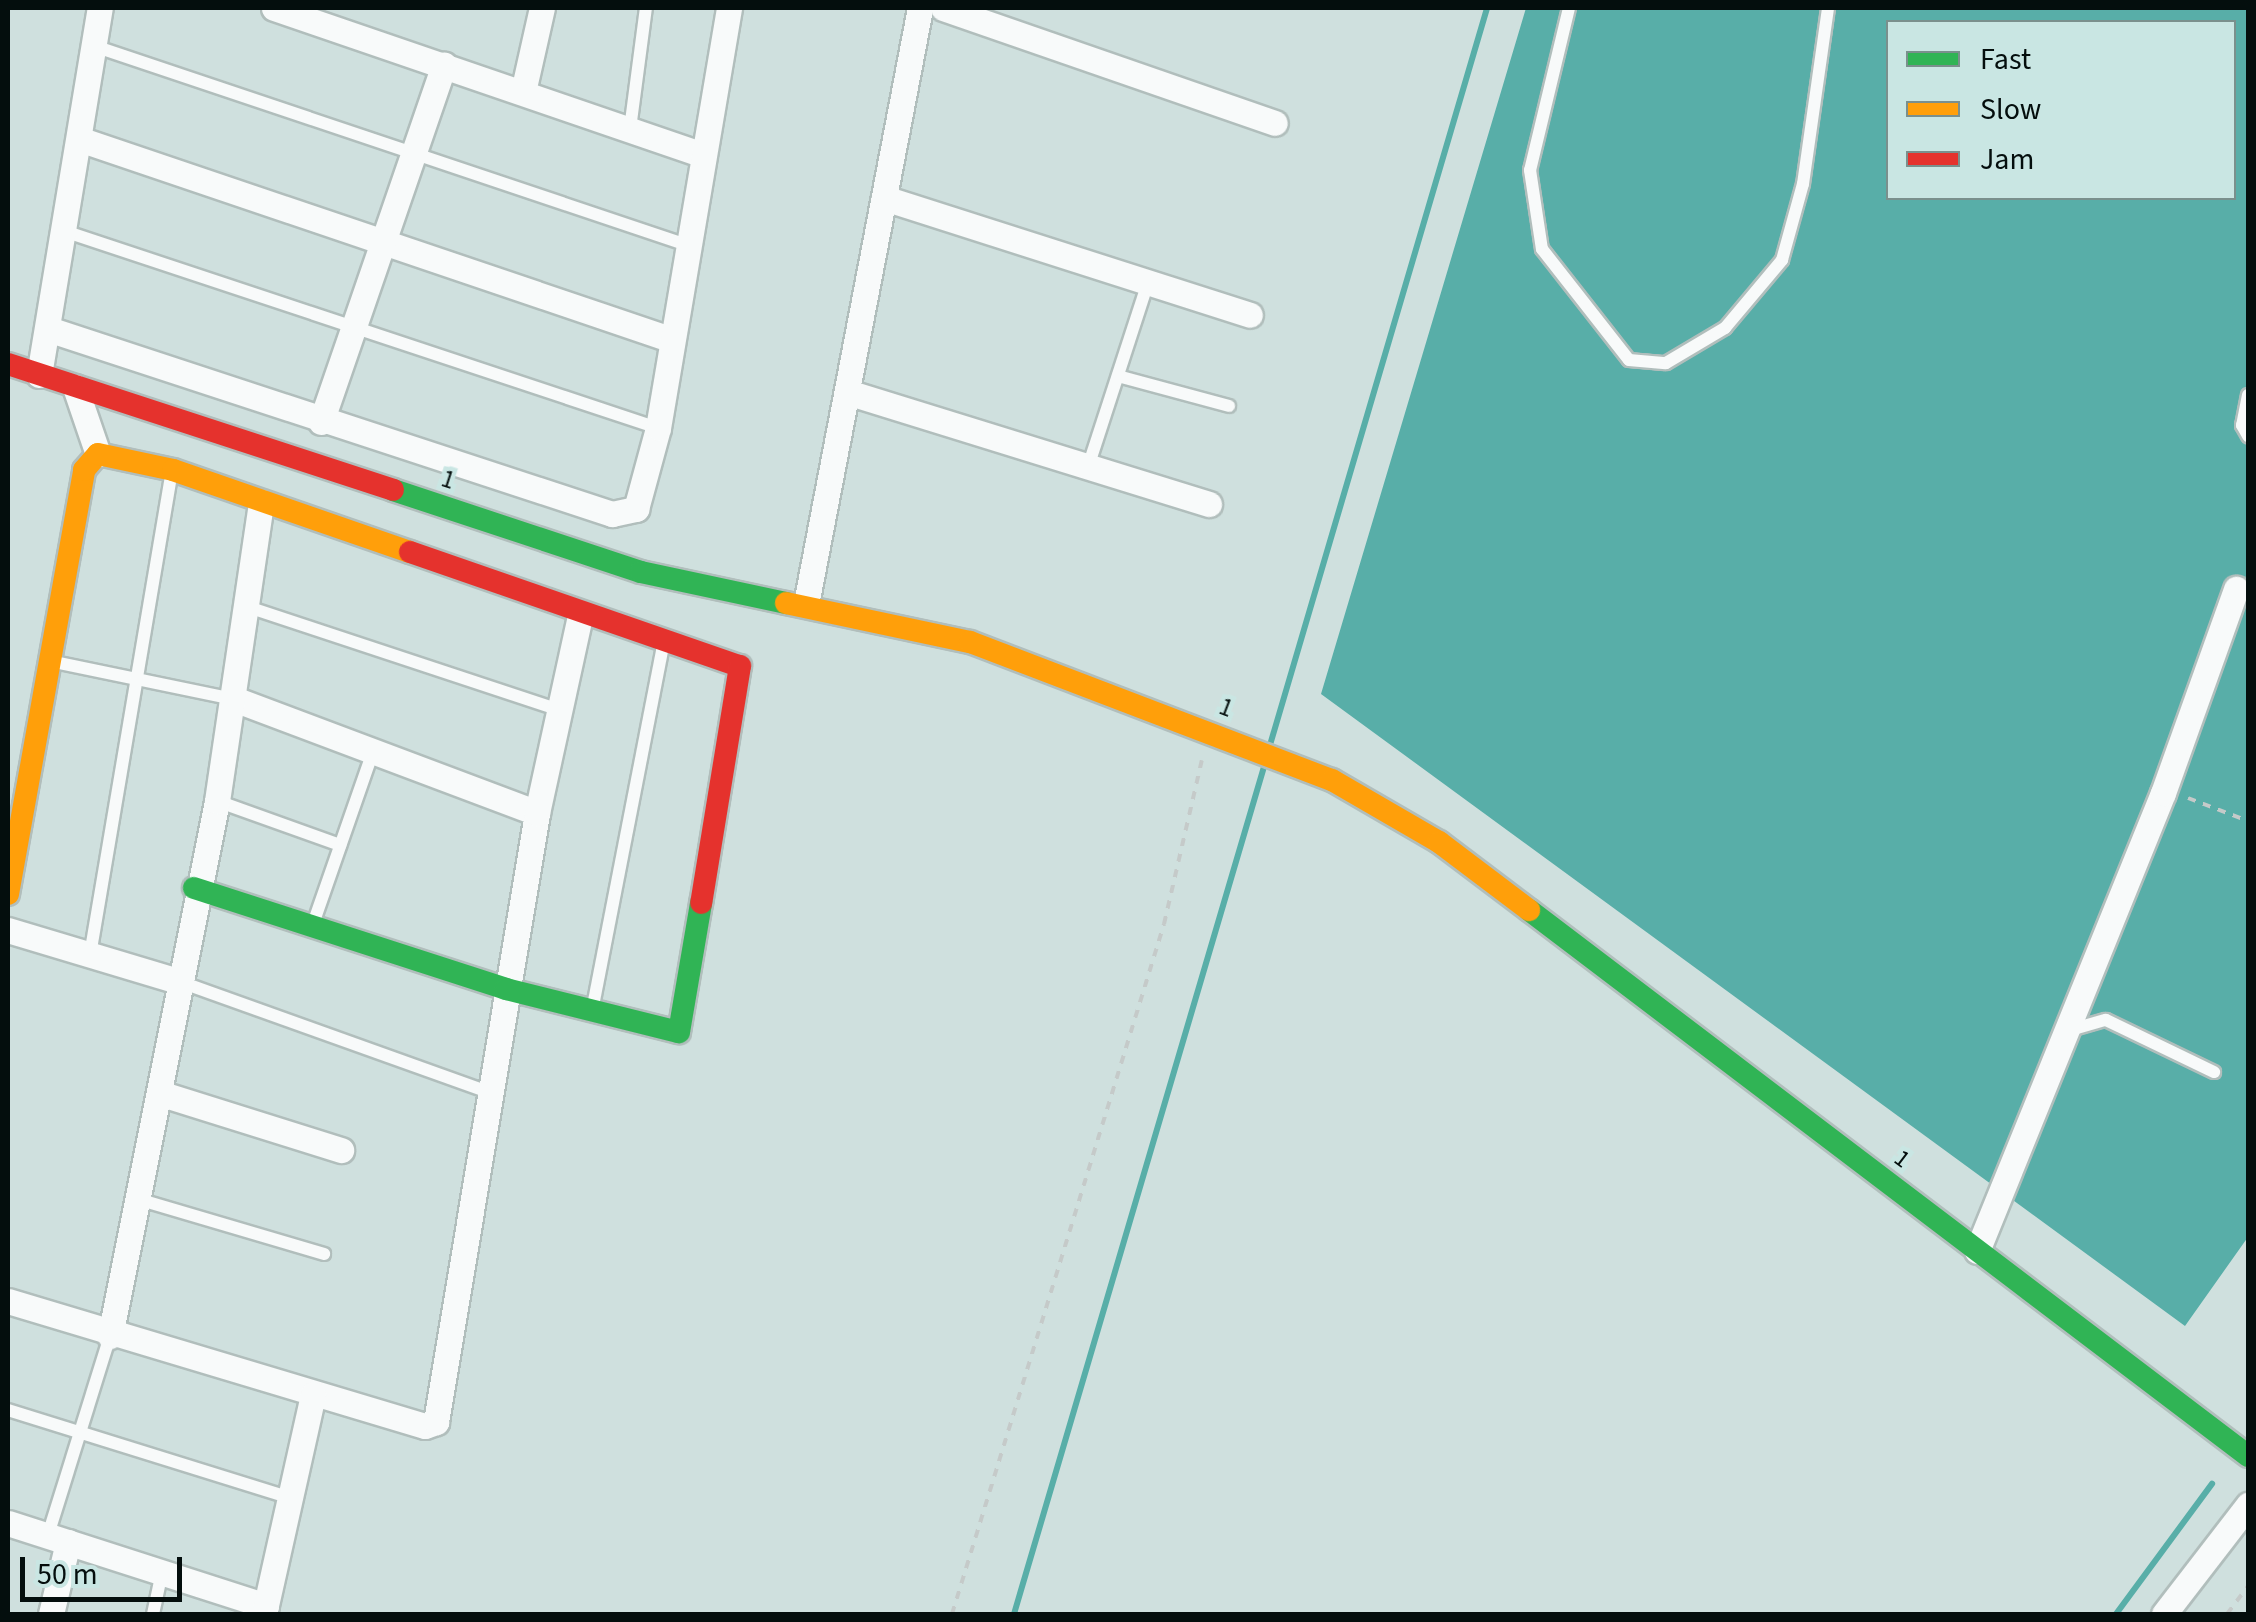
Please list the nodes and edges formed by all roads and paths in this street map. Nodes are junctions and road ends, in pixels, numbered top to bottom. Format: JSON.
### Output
{"nodes":[{"id":1,"x":100,"y":8,"type":"edge"},
{"id":2,"x":274,"y":8,"type":"edge"},
{"id":3,"x":542,"y":8,"type":"edge"},
{"id":4,"x":646,"y":8,"type":"edge"},
{"id":5,"x":729,"y":8,"type":"edge"},
{"id":6,"x":920,"y":8,"type":"edge"},
{"id":7,"x":943,"y":8,"type":"edge"},
{"id":8,"x":1569,"y":8,"type":"edge"},
{"id":9,"x":1828,"y":8,"type":"edge"},
{"id":10,"x":94,"y":46,"type":"junction"},
{"id":11,"x":444,"y":65,"type":"junction"},
{"id":12,"x":523,"y":92,"type":"junction"},
{"id":13,"x":1275,"y":123,"type":"dead end"},
{"id":14,"x":630,"y":129,"type":"junction"},
{"id":15,"x":79,"y":140,"type":"junction"},
{"id":16,"x":414,"y":154,"type":"junction"},
{"id":17,"x":703,"y":155,"type":"junction"},
{"id":18,"x":884,"y":198,"type":"junction"},
{"id":19,"x":64,"y":231,"type":"junction"},
{"id":20,"x":383,"y":243,"type":"junction"},
{"id":21,"x":688,"y":245,"type":"junction"},
{"id":22,"x":1148,"y":282,"type":"junction"},
{"id":23,"x":1250,"y":315,"type":"dead end"},
{"id":24,"x":354,"y":328,"type":"junction"},
{"id":25,"x":48,"y":329,"type":"junction"},
{"id":26,"x":670,"y":339,"type":"junction"},
{"id":27,"x":8,"y":364,"type":"edge"},
{"id":28,"x":39,"y":375,"type":"junction"},
{"id":29,"x":1118,"y":376,"type":"junction"},
{"id":30,"x":75,"y":387,"type":"junction"},
{"id":31,"x":846,"y":392,"type":"junction"},
{"id":32,"x":2248,"y":394,"type":"edge"},
{"id":33,"x":1228,"y":406,"type":"dead end"},
{"id":34,"x":322,"y":422,"type":"junction"},
{"id":35,"x":658,"y":428,"type":"junction"},
{"id":36,"x":2248,"y":436,"type":"edge"},
{"id":37,"x":98,"y":454,"type":"junction"},
{"id":38,"x":1088,"y":467,"type":"junction"},
{"id":39,"x":172,"y":470,"type":"junction"},
{"id":40,"x":260,"y":502,"type":"junction"},
{"id":41,"x":1209,"y":504,"type":"dead end"},
{"id":42,"x":2236,"y":589,"type":"dead end"},
{"id":43,"x":806,"y":604,"type":"junction"},
{"id":44,"x":243,"y":605,"type":"junction"},
{"id":45,"x":580,"y":615,"type":"junction"},
{"id":46,"x":664,"y":640,"type":"junction"},
{"id":47,"x":47,"y":660,"type":"junction"},
{"id":48,"x":135,"y":676,"type":"junction"},
{"id":49,"x":234,"y":699,"type":"junction"},
{"id":50,"x":556,"y":709,"type":"junction"},
{"id":51,"x":1208,"y":730,"type":"junction"},
{"id":52,"x":371,"y":757,"type":"junction"},
{"id":53,"x":2164,"y":794,"type":"junction"},
{"id":54,"x":217,"y":800,"type":"junction"},
{"id":55,"x":536,"y":813,"type":"junction"},
{"id":56,"x":2248,"y":820,"type":"edge"},
{"id":57,"x":340,"y":844,"type":"junction"},
{"id":58,"x":194,"y":888,"type":"junction"},
{"id":59,"x":8,"y":894,"type":"edge"},
{"id":60,"x":312,"y":929,"type":"junction"},
{"id":61,"x":8,"y":930,"type":"edge"},
{"id":62,"x":89,"y":958,"type":"junction"},
{"id":63,"x":178,"y":981,"type":"junction"},
{"id":64,"x":506,"y":989,"type":"junction"},
{"id":65,"x":592,"y":1013,"type":"junction"},
{"id":66,"x":2062,"y":1032,"type":"junction"},
{"id":67,"x":2214,"y":1072,"type":"dead end"},
{"id":68,"x":159,"y":1093,"type":"junction"},
{"id":69,"x":492,"y":1093,"type":"junction"},
{"id":70,"x":341,"y":1150,"type":"dead end"},
{"id":71,"x":140,"y":1200,"type":"junction"},
{"id":72,"x":1978,"y":1251,"type":"junction"},
{"id":73,"x":324,"y":1254,"type":"dead end"},
{"id":74,"x":8,"y":1301,"type":"edge"},
{"id":75,"x":110,"y":1336,"type":"junction"},
{"id":76,"x":314,"y":1394,"type":"junction"},
{"id":77,"x":8,"y":1410,"type":"edge"},
{"id":78,"x":80,"y":1434,"type":"junction"},
{"id":79,"x":2248,"y":1456,"type":"edge"},
{"id":80,"x":290,"y":1498,"type":"junction"},
{"id":81,"x":2248,"y":1505,"type":"edge"},
{"id":82,"x":8,"y":1523,"type":"edge"},
{"id":83,"x":58,"y":1539,"type":"junction"},
{"id":84,"x":162,"y":1572,"type":"junction"},
{"id":85,"x":2248,"y":1586,"type":"edge"},
{"id":86,"x":265,"y":1610,"type":"edge"},
{"id":87,"x":51,"y":1614,"type":"edge"},
{"id":88,"x":154,"y":1614,"type":"edge"},
{"id":89,"x":952,"y":1614,"type":"edge"},
{"id":90,"x":2164,"y":1614,"type":"edge"},
{"id":91,"x":2227,"y":1614,"type":"edge"}],
"edges":[{"from":1,"to":10,"type":"street"},
{"from":2,"to":11,"type":"street"},
{"from":3,"to":12,"type":"street"},
{"from":4,"to":14,"type":"lane"},
{"from":5,"to":17,"type":"street"},
{"from":6,"to":18,"type":"street"},
{"from":7,"to":13,"type":"street"},
{"from":8,"to":9,"type":"lane"},
{"from":10,"to":15,"type":"street"},
{"from":10,"to":16,"type":"lane"},
{"from":11,"to":12,"type":"street"},
{"from":11,"to":16,"type":"street"},
{"from":12,"to":14,"type":"street"},
{"from":14,"to":17,"type":"street"},
{"from":15,"to":19,"type":"street"},
{"from":15,"to":20,"type":"street"},
{"from":16,"to":20,"type":"street"},
{"from":16,"to":21,"type":"lane"},
{"from":17,"to":21,"type":"street"},
{"from":18,"to":22,"type":"street"},
{"from":18,"to":31,"type":"street"},
{"from":19,"to":24,"type":"lane"},
{"from":19,"to":25,"type":"street"},
{"from":20,"to":24,"type":"street"},
{"from":20,"to":26,"type":"street"},
{"from":21,"to":26,"type":"street"},
{"from":22,"to":23,"type":"street"},
{"from":22,"to":29,"type":"lane"},
{"from":24,"to":34,"type":"street"},
{"from":24,"to":35,"type":"lane"},
{"from":25,"to":28,"type":"street"},
{"from":25,"to":34,"type":"street"},
{"from":26,"to":35,"type":"street"},
{"from":27,"to":28,"type":"street","name":"1"},
{"from":28,"to":30,"type":"street","name":"1"},
{"from":29,"to":33,"type":"lane"},
{"from":29,"to":38,"type":"lane"},
{"from":30,"to":37,"type":"street"},
{"from":30,"to":43,"type":"street","name":"1"},
{"from":31,"to":38,"type":"street"},
{"from":31,"to":43,"type":"street"},
{"from":32,"to":36,"type":"lane"},
{"from":34,"to":35,"type":"street"},
{"from":37,"to":39,"type":"street"},
{"from":37,"to":47,"type":"street"},
{"from":38,"to":41,"type":"street"},
{"from":39,"to":40,"type":"street"},
{"from":39,"to":48,"type":"lane"},
{"from":40,"to":44,"type":"street"},
{"from":40,"to":45,"type":"street"},
{"from":42,"to":53,"type":"street"},
{"from":43,"to":51,"type":"street","name":"1"},
{"from":44,"to":49,"type":"street"},
{"from":44,"to":50,"type":"lane"},
{"from":45,"to":46,"type":"street"},
{"from":45,"to":50,"type":"street"},
{"from":46,"to":65,"type":"lane"},
{"from":46,"to":65,"type":"street"},
{"from":47,"to":48,"type":"lane"},
{"from":47,"to":59,"type":"street"},
{"from":48,"to":49,"type":"lane"},
{"from":48,"to":62,"type":"lane"},
{"from":49,"to":52,"type":"street"},
{"from":49,"to":54,"type":"street"},
{"from":50,"to":55,"type":"street"},
{"from":51,"to":72,"type":"street","name":"1"},
{"from":51,"to":89,"type":"path"},
{"from":52,"to":55,"type":"street"},
{"from":52,"to":57,"type":"lane"},
{"from":53,"to":56,"type":"path"},
{"from":53,"to":66,"type":"street"},
{"from":54,"to":57,"type":"lane"},
{"from":54,"to":58,"type":"street"},
{"from":55,"to":64,"type":"street"},
{"from":57,"to":60,"type":"lane"},
{"from":58,"to":60,"type":"street"},
{"from":58,"to":63,"type":"street"},
{"from":60,"to":64,"type":"street"},
{"from":61,"to":62,"type":"street"},
{"from":62,"to":63,"type":"street"},
{"from":63,"to":68,"type":"street"},
{"from":63,"to":69,"type":"lane"},
{"from":64,"to":65,"type":"street"},
{"from":64,"to":69,"type":"street"},
{"from":66,"to":67,"type":"lane"},
{"from":66,"to":72,"type":"street"},
{"from":68,"to":70,"type":"street"},
{"from":68,"to":71,"type":"street"},
{"from":69,"to":76,"type":"street"},
{"from":71,"to":73,"type":"lane"},
{"from":71,"to":75,"type":"street"},
{"from":72,"to":79,"type":"street","name":"1"},
{"from":74,"to":75,"type":"street"},
{"from":75,"to":76,"type":"street"},
{"from":75,"to":78,"type":"lane"},
{"from":76,"to":80,"type":"street"},
{"from":77,"to":78,"type":"lane"},
{"from":78,"to":80,"type":"lane"},
{"from":78,"to":83,"type":"lane"},
{"from":80,"to":86,"type":"street"},
{"from":81,"to":90,"type":"street"},
{"from":82,"to":83,"type":"street"},
{"from":83,"to":84,"type":"street"},
{"from":83,"to":87,"type":"street"},
{"from":84,"to":86,"type":"street"},
{"from":84,"to":88,"type":"lane"},
{"from":85,"to":91,"type":"path"}]}
